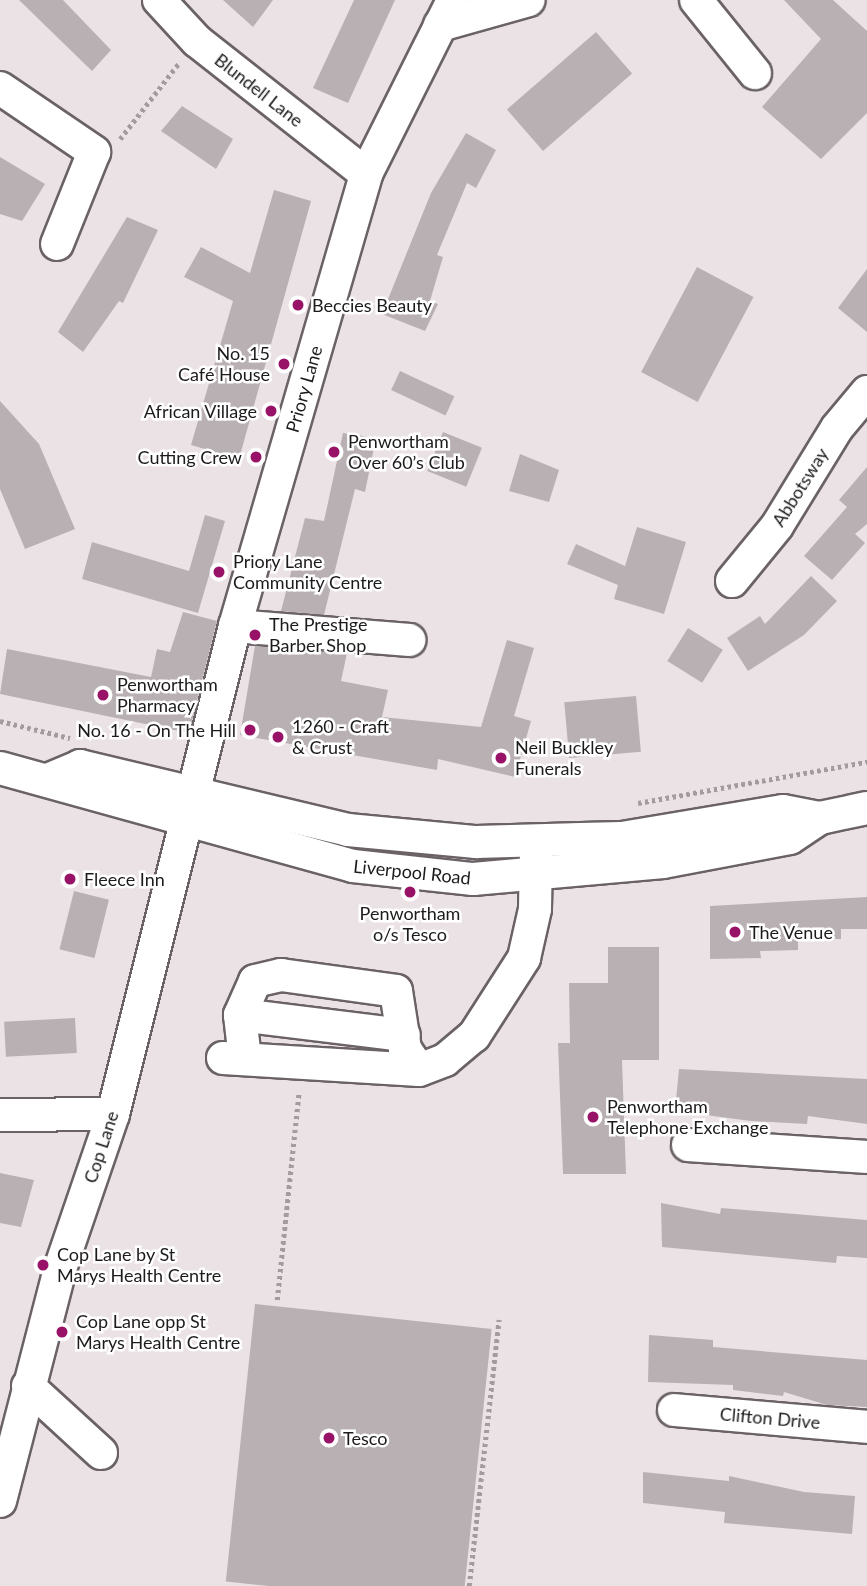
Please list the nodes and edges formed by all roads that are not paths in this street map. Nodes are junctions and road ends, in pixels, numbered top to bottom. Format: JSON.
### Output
{"nodes":[{"id":1,"x":159,"y":0,"type":"edge"},
{"id":2,"x":529,"y":0,"type":"edge"},
{"id":3,"x":696,"y":0,"type":"edge"},
{"id":4,"x":446,"y":12,"type":"edge"},
{"id":5,"x":755,"y":73,"type":"dead end"},
{"id":6,"x":0,"y":88,"type":"edge"},
{"id":7,"x":366,"y":174,"type":"junction"},
{"id":8,"x":57,"y":244,"type":"dead end"},
{"id":9,"x":867,"y":392,"type":"edge"},
{"id":10,"x":732,"y":581,"type":"dead end"},
{"id":11,"x":235,"y":626,"type":"junction"},
{"id":12,"x":408,"y":640,"type":"dead end"},
{"id":13,"x":0,"y":768,"type":"edge"},
{"id":14,"x":190,"y":804,"type":"junction"},
{"id":15,"x":867,"y":808,"type":"edge"},
{"id":16,"x":820,"y":818,"type":"junction"},
{"id":17,"x":536,"y":844,"type":"junction"},
{"id":18,"x":537,"y":875,"type":"junction"},
{"id":19,"x":240,"y":1016,"type":"junction"},
{"id":20,"x":404,"y":1035,"type":"junction"},
{"id":21,"x":419,"y":1070,"type":"junction"},
{"id":22,"x":113,"y":1114,"type":"junction"},
{"id":23,"x":0,"y":1115,"type":"edge"},
{"id":24,"x":688,"y":1145,"type":"dead end"},
{"id":25,"x":867,"y":1157,"type":"edge"},
{"id":26,"x":28,"y":1386,"type":"junction"},
{"id":27,"x":674,"y":1410,"type":"dead end"},
{"id":28,"x":867,"y":1427,"type":"edge"},
{"id":29,"x":101,"y":1453,"type":"dead end"},
{"id":30,"x":0,"y":1501,"type":"edge"}],
"edges":[{"from":1,"to":7,"type":"street","name":"Blundell Lane"},
{"from":2,"to":4,"type":"street"},
{"from":3,"to":5,"type":"street"},
{"from":4,"to":7,"type":"street","name":"Priory Lane"},
{"from":6,"to":8,"type":"street"},
{"from":7,"to":11,"type":"street","name":"Priory Lane"},
{"from":9,"to":10,"type":"street","name":"Abbotsway"},
{"from":11,"to":12,"type":"street"},
{"from":11,"to":14,"type":"street","name":"Priory Lane"},
{"from":13,"to":14,"type":"street","name":"Liverpool Road"},
{"from":14,"to":17,"type":"street","name":"Liverpool Road"},
{"from":14,"to":18,"type":"street","name":"Liverpool Road"},
{"from":14,"to":22,"type":"street","name":"Cop Lane"},
{"from":15,"to":16,"type":"street","name":"Liverpool Road"},
{"from":16,"to":17,"type":"street","name":"Liverpool Road"},
{"from":16,"to":18,"type":"street","name":"Liverpool Road"},
{"from":17,"to":18,"type":"street"},
{"from":18,"to":21,"type":"street"},
{"from":19,"to":20,"type":"street"},
{"from":19,"to":20,"type":"street"},
{"from":19,"to":21,"type":"street"},
{"from":20,"to":21,"type":"street"},
{"from":22,"to":23,"type":"street"},
{"from":22,"to":26,"type":"street","name":"Cop Lane"},
{"from":24,"to":25,"type":"street"},
{"from":26,"to":29,"type":"street"},
{"from":26,"to":30,"type":"street","name":"Cop Lane"},
{"from":27,"to":28,"type":"street","name":"Clifton Drive"}]}
